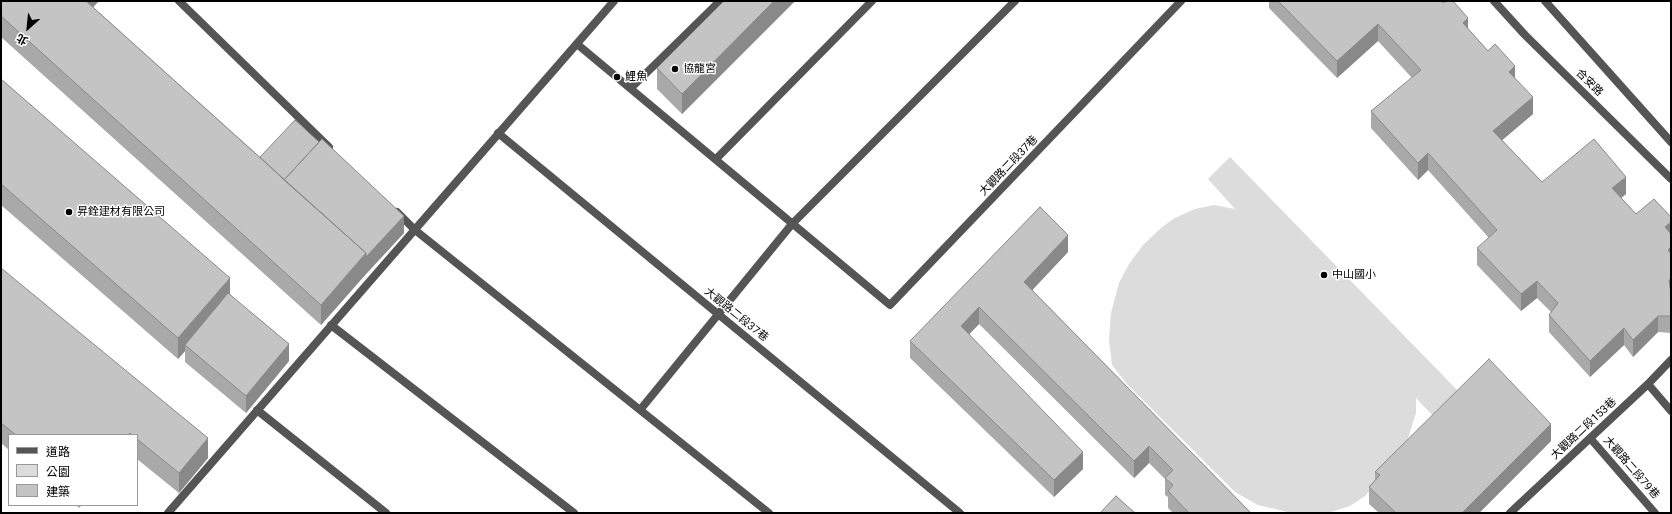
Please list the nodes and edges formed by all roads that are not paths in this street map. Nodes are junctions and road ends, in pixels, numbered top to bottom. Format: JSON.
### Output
{"nodes":[{"id":1,"x":179,"y":1,"type":"edge"},
{"id":2,"x":614,"y":1,"type":"edge"},
{"id":3,"x":720,"y":1,"type":"edge"},
{"id":4,"x":872,"y":1,"type":"edge"},
{"id":5,"x":1016,"y":1,"type":"edge"},
{"id":6,"x":1181,"y":1,"type":"edge"},
{"id":7,"x":1494,"y":1,"type":"edge"},
{"id":8,"x":1544,"y":1,"type":"edge"},
{"id":9,"x":577,"y":44,"type":"junction"},
{"id":10,"x":631,"y":88,"type":"junction"},
{"id":11,"x":498,"y":133,"type":"junction"},
{"id":12,"x":1671,"y":142,"type":"edge"},
{"id":13,"x":336,"y":153,"type":"edge"},
{"id":14,"x":716,"y":160,"type":"junction"},
{"id":15,"x":1671,"y":179,"type":"edge"},
{"id":16,"x":392,"y":208,"type":"edge"},
{"id":17,"x":792,"y":224,"type":"junction"},
{"id":18,"x":415,"y":230,"type":"junction"},
{"id":19,"x":718,"y":314,"type":"junction"},
{"id":20,"x":331,"y":325,"type":"junction"},
{"id":21,"x":1671,"y":360,"type":"edge"},
{"id":22,"x":1648,"y":384,"type":"junction"},
{"id":23,"x":257,"y":410,"type":"junction"},
{"id":24,"x":640,"y":410,"type":"junction"},
{"id":25,"x":1671,"y":411,"type":"edge"},
{"id":26,"x":1590,"y":438,"type":"junction"},
{"id":27,"x":168,"y":513,"type":"edge"},
{"id":28,"x":386,"y":513,"type":"edge"},
{"id":29,"x":574,"y":513,"type":"edge"},
{"id":30,"x":769,"y":513,"type":"edge"},
{"id":31,"x":960,"y":513,"type":"edge"},
{"id":32,"x":1511,"y":513,"type":"edge"},
{"id":33,"x":1655,"y":513,"type":"edge"}],
"edges":[{"from":1,"to":13,"type":"street"},
{"from":2,"to":9,"type":"street"},
{"from":3,"to":10,"type":"street"},
{"from":4,"to":14,"type":"street"},
{"from":5,"to":17,"type":"street"},
{"from":6,"to":17,"type":"street","name":"大觀路二段37巷"},
{"from":7,"to":15,"type":"street","name":"合安路"},
{"from":8,"to":12,"type":"street","name":"合安路"},
{"from":9,"to":10,"type":"street","name":"大觀路二段37巷"},
{"from":9,"to":11,"type":"street"},
{"from":10,"to":14,"type":"street","name":"大觀路二段37巷"},
{"from":11,"to":18,"type":"street"},
{"from":11,"to":19,"type":"street","name":"大觀路二段37巷"},
{"from":14,"to":17,"type":"street","name":"大觀路二段37巷"},
{"from":16,"to":18,"type":"street"},
{"from":17,"to":19,"type":"street"},
{"from":18,"to":20,"type":"street"},
{"from":18,"to":24,"type":"street"},
{"from":19,"to":24,"type":"street"},
{"from":19,"to":31,"type":"street","name":"大觀路二段37巷"},
{"from":20,"to":23,"type":"street"},
{"from":20,"to":29,"type":"street"},
{"from":21,"to":22,"type":"street","name":"大觀路二段153巷"},
{"from":22,"to":25,"type":"street"},
{"from":22,"to":26,"type":"street","name":"大觀路二段153巷"},
{"from":23,"to":27,"type":"street"},
{"from":23,"to":28,"type":"street"},
{"from":24,"to":30,"type":"street"},
{"from":26,"to":32,"type":"street","name":"大觀路二段153巷"},
{"from":26,"to":33,"type":"street","name":"大觀路二段79巷"}]}
